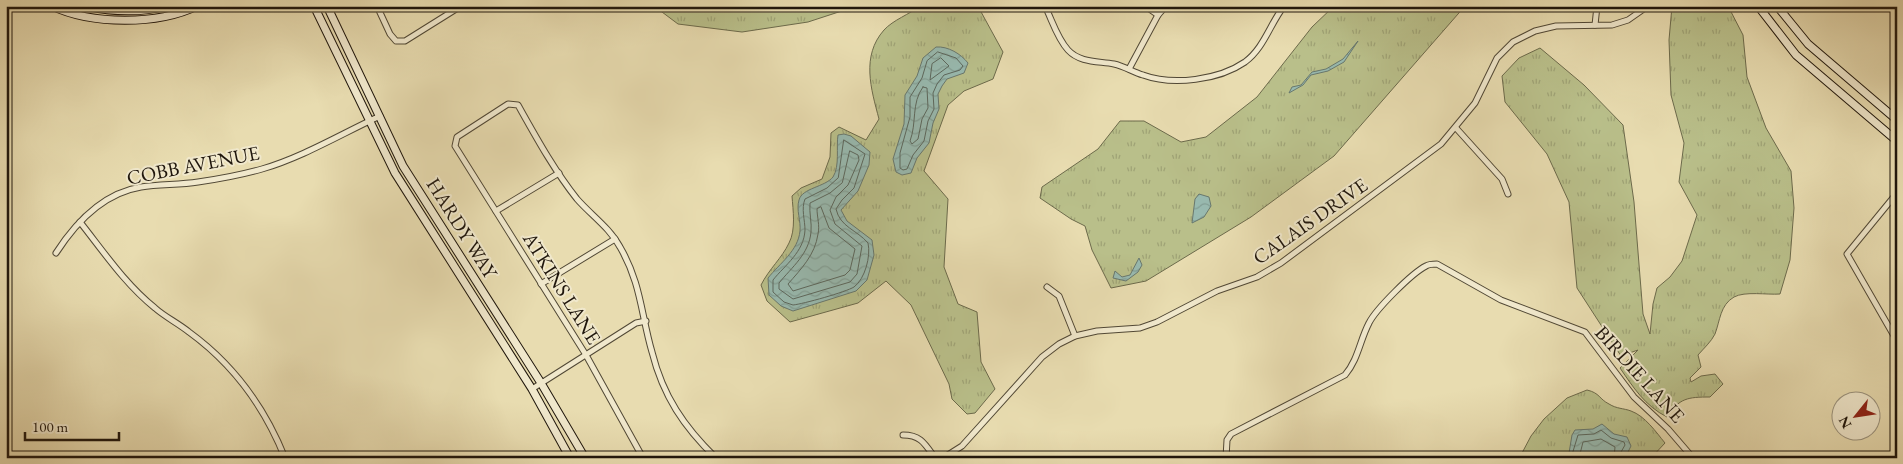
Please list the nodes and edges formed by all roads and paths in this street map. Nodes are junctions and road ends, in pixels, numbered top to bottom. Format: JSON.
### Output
{"nodes":[{"id":1,"x":52,"y":6,"type":"edge"},
{"id":2,"x":86,"y":6,"type":"edge"},
{"id":3,"x":167,"y":6,"type":"edge"},
{"id":4,"x":197,"y":6,"type":"edge"},
{"id":5,"x":314,"y":6,"type":"edge"},
{"id":6,"x":327,"y":6,"type":"edge"},
{"id":7,"x":377,"y":6,"type":"edge"},
{"id":8,"x":461,"y":6,"type":"edge"},
{"id":9,"x":1045,"y":6,"type":"edge"},
{"id":10,"x":1166,"y":6,"type":"edge"},
{"id":11,"x":1284,"y":6,"type":"edge"},
{"id":12,"x":1597,"y":6,"type":"edge"},
{"id":13,"x":1648,"y":6,"type":"edge"},
{"id":14,"x":1758,"y":6,"type":"edge"},
{"id":15,"x":1777,"y":6,"type":"edge"},
{"id":16,"x":1148,"y":8,"type":"dead end"},
{"id":17,"x":1158,"y":15,"type":"junction"},
{"id":18,"x":1595,"y":25,"type":"junction"},
{"id":19,"x":1129,"y":69,"type":"junction"},
{"id":20,"x":380,"y":116,"type":"junction"},
{"id":21,"x":1897,"y":120,"type":"edge"},
{"id":22,"x":369,"y":121,"type":"junction"},
{"id":23,"x":1456,"y":128,"type":"junction"},
{"id":24,"x":1897,"y":141,"type":"edge"},
{"id":25,"x":559,"y":173,"type":"junction"},
{"id":26,"x":1508,"y":194,"type":"dead end"},
{"id":27,"x":1897,"y":194,"type":"edge"},
{"id":28,"x":496,"y":211,"type":"junction"},
{"id":29,"x":80,"y":222,"type":"junction"},
{"id":30,"x":615,"y":239,"type":"junction"},
{"id":31,"x":56,"y":253,"type":"dead end"},
{"id":32,"x":540,"y":284,"type":"junction"},
{"id":33,"x":1047,"y":287,"type":"dead end"},
{"id":34,"x":646,"y":321,"type":"junction"},
{"id":35,"x":1075,"y":336,"type":"junction"},
{"id":36,"x":1897,"y":341,"type":"edge"},
{"id":37,"x":586,"y":355,"type":"junction"},
{"id":38,"x":542,"y":383,"type":"junction"},
{"id":39,"x":532,"y":389,"type":"junction"},
{"id":40,"x":903,"y":435,"type":"dead end"},
{"id":41,"x":285,"y":458,"type":"edge"},
{"id":42,"x":570,"y":458,"type":"edge"},
{"id":43,"x":585,"y":458,"type":"edge"},
{"id":44,"x":643,"y":458,"type":"edge"},
{"id":45,"x":716,"y":458,"type":"edge"},
{"id":46,"x":935,"y":458,"type":"edge"},
{"id":47,"x":943,"y":458,"type":"edge"},
{"id":48,"x":1226,"y":458,"type":"edge"},
{"id":49,"x":1693,"y":458,"type":"edge"}],
"edges":[{"from":1,"to":4,"type":"main road"},
{"from":2,"to":3,"type":"main road"},
{"from":5,"to":22,"type":"main road","name":"HARDY WAY"},
{"from":6,"to":20,"type":"main road","name":"HARDY WAY"},
{"from":7,"to":8,"type":"street"},
{"from":9,"to":19,"type":"street"},
{"from":10,"to":17,"type":"street"},
{"from":11,"to":19,"type":"street"},
{"from":12,"to":18,"type":"street"},
{"from":13,"to":18,"type":"street","name":"CALAIS DRIVE"},
{"from":14,"to":24,"type":"main road"},
{"from":15,"to":21,"type":"main road"},
{"from":16,"to":17,"type":"street"},
{"from":17,"to":19,"type":"street"},
{"from":18,"to":23,"type":"street","name":"CALAIS DRIVE"},
{"from":20,"to":22,"type":"street","name":"COBB AVENUE"},
{"from":20,"to":38,"type":"main road","name":"HARDY WAY"},
{"from":22,"to":29,"type":"street","name":"COBB AVENUE"},
{"from":22,"to":39,"type":"main road","name":"HARDY WAY"},
{"from":23,"to":26,"type":"street"},
{"from":23,"to":35,"type":"street","name":"CALAIS DRIVE"},
{"from":25,"to":28,"type":"street"},
{"from":25,"to":28,"type":"street","name":"ATKINS LANE"},
{"from":25,"to":30,"type":"street"},
{"from":27,"to":36,"type":"street"},
{"from":28,"to":32,"type":"street","name":"ATKINS LANE"},
{"from":29,"to":31,"type":"street","name":"COBB AVENUE"},
{"from":29,"to":41,"type":"street"},
{"from":30,"to":32,"type":"street"},
{"from":30,"to":34,"type":"street"},
{"from":32,"to":37,"type":"street","name":"ATKINS LANE"},
{"from":33,"to":35,"type":"street"},
{"from":34,"to":37,"type":"street"},
{"from":34,"to":45,"type":"street"},
{"from":35,"to":47,"type":"street","name":"CALAIS DRIVE"},
{"from":37,"to":38,"type":"street"},
{"from":37,"to":44,"type":"street","name":"ATKINS LANE"},
{"from":38,"to":39,"type":"street"},
{"from":38,"to":43,"type":"main road","name":"HARDY WAY"},
{"from":39,"to":42,"type":"main road","name":"HARDY WAY"},
{"from":40,"to":46,"type":"street"},
{"from":48,"to":49,"type":"street","name":"BIRDIE LANE"}]}
